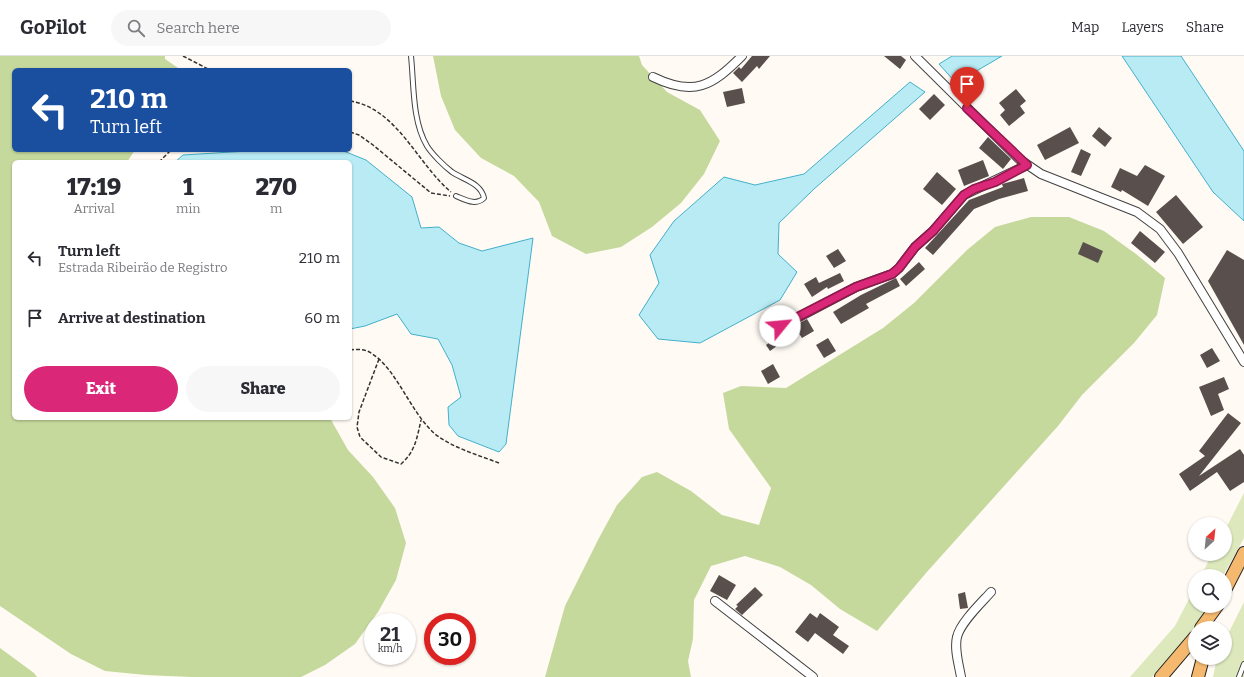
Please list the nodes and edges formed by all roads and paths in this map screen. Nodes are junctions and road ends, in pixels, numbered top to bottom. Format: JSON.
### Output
{"nodes":[{"id":1,"x":183,"y":56,"type":"edge"},
{"id":2,"x":411,"y":56,"type":"edge"},
{"id":3,"x":742,"y":56,"type":"edge"},
{"id":4,"x":915,"y":56,"type":"edge"},
{"id":5,"x":206,"y":68,"type":"edge"},
{"id":6,"x":654,"y":77,"type":"dead end"},
{"id":7,"x":352,"y":102,"type":"edge"},
{"id":8,"x":352,"y":133,"type":"edge"},
{"id":9,"x":169,"y":152,"type":"edge"},
{"id":10,"x":161,"y":160,"type":"edge"},
{"id":11,"x":1027,"y":165,"type":"junction"},
{"id":12,"x":456,"y":196,"type":"junction"},
{"id":13,"x":780,"y":326,"type":"dead end"},
{"id":14,"x":352,"y":350,"type":"edge"},
{"id":15,"x":379,"y":359,"type":"junction"},
{"id":16,"x":1244,"y":362,"type":"edge"},
{"id":17,"x":421,"y":420,"type":"junction"},
{"id":18,"x":499,"y":463,"type":"dead end"},
{"id":19,"x":1244,"y":552,"type":"edge"},
{"id":20,"x":1232,"y":576,"type":"edge"},
{"id":21,"x":991,"y":592,"type":"dead end"},
{"id":22,"x":715,"y":601,"type":"dead end"},
{"id":23,"x":1188,"y":645,"type":"edge"},
{"id":24,"x":1244,"y":664,"type":"edge"},
{"id":25,"x":1201,"y":665,"type":"edge"},
{"id":26,"x":813,"y":677,"type":"edge"},
{"id":27,"x":961,"y":677,"type":"edge"},
{"id":28,"x":1161,"y":677,"type":"edge"},
{"id":29,"x":1198,"y":677,"type":"edge"},
{"id":30,"x":1240,"y":677,"type":"edge"}],
"edges":[{"from":1,"to":5,"type":"path"},
{"from":2,"to":12,"type":"lane"},
{"from":3,"to":6,"type":"street"},
{"from":4,"to":11,"type":"street"},
{"from":7,"to":12,"type":"path"},
{"from":8,"to":12,"type":"path"},
{"from":9,"to":10,"type":"path"},
{"from":11,"to":13,"type":"street"},
{"from":11,"to":16,"type":"street"},
{"from":14,"to":15,"type":"path"},
{"from":15,"to":17,"type":"path"},
{"from":15,"to":17,"type":"path"},
{"from":17,"to":18,"type":"path"},
{"from":19,"to":20,"type":"main road"},
{"from":21,"to":27,"type":"street"},
{"from":22,"to":26,"type":"street"},
{"from":23,"to":28,"type":"main road"},
{"from":24,"to":30,"type":"lane"},
{"from":25,"to":29,"type":"main road"}]}
